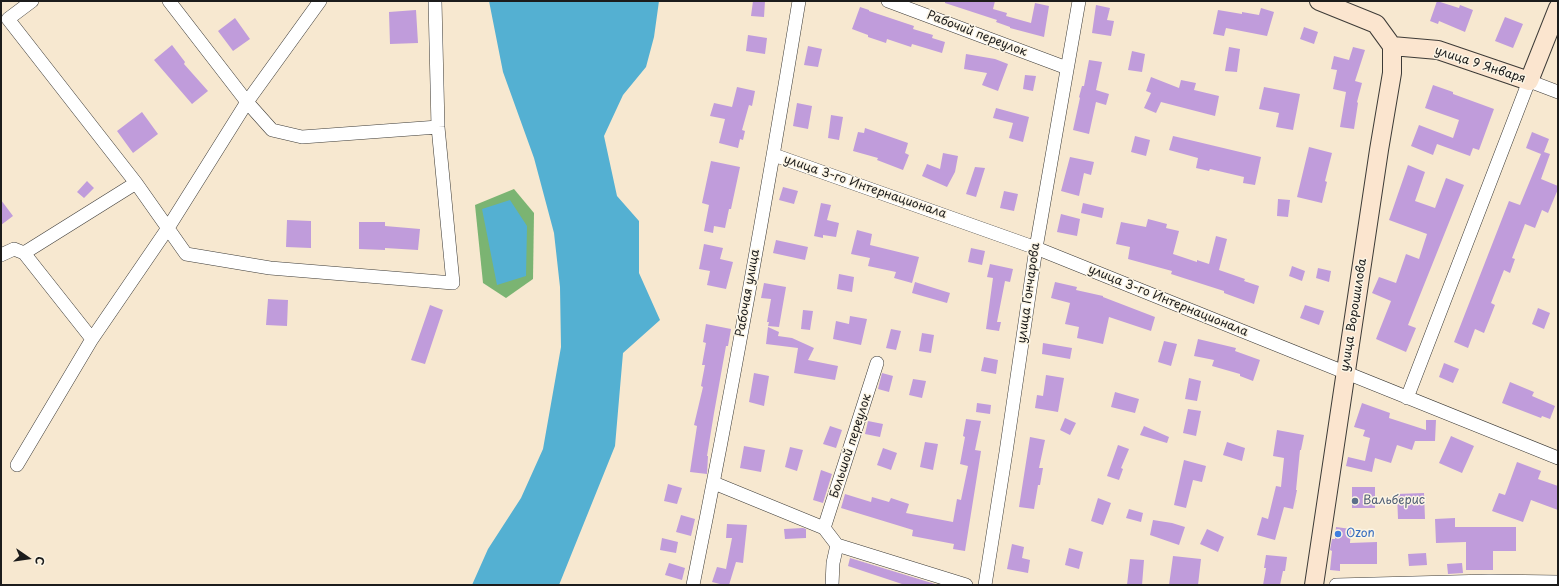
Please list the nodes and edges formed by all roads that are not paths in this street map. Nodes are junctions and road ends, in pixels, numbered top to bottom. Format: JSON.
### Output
{"nodes":[{"id":1,"x":32,"y":1,"type":"edge"},
{"id":2,"x":169,"y":1,"type":"edge"},
{"id":3,"x":320,"y":1,"type":"edge"},
{"id":4,"x":435,"y":1,"type":"edge"},
{"id":5,"x":799,"y":1,"type":"edge"},
{"id":6,"x":888,"y":1,"type":"edge"},
{"id":7,"x":1080,"y":1,"type":"edge"},
{"id":8,"x":1319,"y":1,"type":"edge"},
{"id":9,"x":1558,"y":8,"type":"edge"},
{"id":10,"x":1392,"y":46,"type":"junction"},
{"id":11,"x":1067,"y":68,"type":"junction"},
{"id":12,"x":1530,"y":81,"type":"junction"},
{"id":13,"x":1558,"y":92,"type":"edge"},
{"id":14,"x":247,"y":102,"type":"junction"},
{"id":15,"x":438,"y":127,"type":"junction"},
{"id":16,"x":774,"y":155,"type":"junction"},
{"id":17,"x":136,"y":184,"type":"junction"},
{"id":18,"x":168,"y":228,"type":"junction"},
{"id":19,"x":1036,"y":248,"type":"junction"},
{"id":20,"x":24,"y":253,"type":"junction"},
{"id":21,"x":1,"y":255,"type":"edge"},
{"id":22,"x":92,"y":339,"type":"junction"},
{"id":23,"x":877,"y":364,"type":"dead end"},
{"id":24,"x":1345,"y":372,"type":"junction"},
{"id":25,"x":1407,"y":398,"type":"junction"},
{"id":26,"x":1558,"y":458,"type":"edge"},
{"id":27,"x":17,"y":465,"type":"dead end"},
{"id":28,"x":714,"y":483,"type":"junction"},
{"id":29,"x":824,"y":528,"type":"junction"},
{"id":30,"x":837,"y":546,"type":"junction"},
{"id":31,"x":1558,"y":582,"type":"edge"},
{"id":32,"x":693,"y":585,"type":"edge"},
{"id":33,"x":832,"y":585,"type":"edge"},
{"id":34,"x":966,"y":585,"type":"edge"},
{"id":35,"x":985,"y":585,"type":"edge"},
{"id":36,"x":1314,"y":585,"type":"edge"},
{"id":37,"x":1336,"y":585,"type":"edge"}],
"edges":[{"from":1,"to":17,"type":"street"},
{"from":2,"to":14,"type":"street"},
{"from":3,"to":14,"type":"street"},
{"from":4,"to":15,"type":"street"},
{"from":5,"to":16,"type":"street","name":"Рабочая улица"},
{"from":6,"to":11,"type":"street","name":"Рабочий переулок"},
{"from":7,"to":11,"type":"street","name":"улица Гончарова"},
{"from":8,"to":10,"type":"street"},
{"from":9,"to":12,"type":"street"},
{"from":10,"to":12,"type":"street","name":"улица 9 Января"},
{"from":10,"to":24,"type":"street","name":"улица Ворошилова"},
{"from":11,"to":19,"type":"street","name":"улица Гончарова"},
{"from":12,"to":13,"type":"street","name":"улица 9 Января"},
{"from":12,"to":25,"type":"street"},
{"from":14,"to":15,"type":"street"},
{"from":14,"to":18,"type":"street"},
{"from":15,"to":18,"type":"street"},
{"from":16,"to":19,"type":"street","name":"улица 3-го Интернационала"},
{"from":16,"to":28,"type":"street","name":"Рабочая улица"},
{"from":17,"to":18,"type":"street"},
{"from":17,"to":20,"type":"street"},
{"from":18,"to":22,"type":"street"},
{"from":19,"to":24,"type":"street","name":"улица 3-го Интернационала"},
{"from":19,"to":35,"type":"street","name":"улица Гончарова"},
{"from":20,"to":21,"type":"street"},
{"from":20,"to":22,"type":"street"},
{"from":22,"to":27,"type":"street"},
{"from":23,"to":29,"type":"street","name":"Большой переулок"},
{"from":24,"to":25,"type":"street","name":"улица 3-го Интернационала"},
{"from":24,"to":36,"type":"street","name":"улица Ворошилова"},
{"from":25,"to":26,"type":"street","name":"улица 3-го Интернационала"},
{"from":28,"to":29,"type":"street"},
{"from":28,"to":32,"type":"street","name":"Рабочая улица"},
{"from":29,"to":30,"type":"street"},
{"from":30,"to":33,"type":"street"},
{"from":30,"to":34,"type":"street"},
{"from":31,"to":37,"type":"street"}]}
